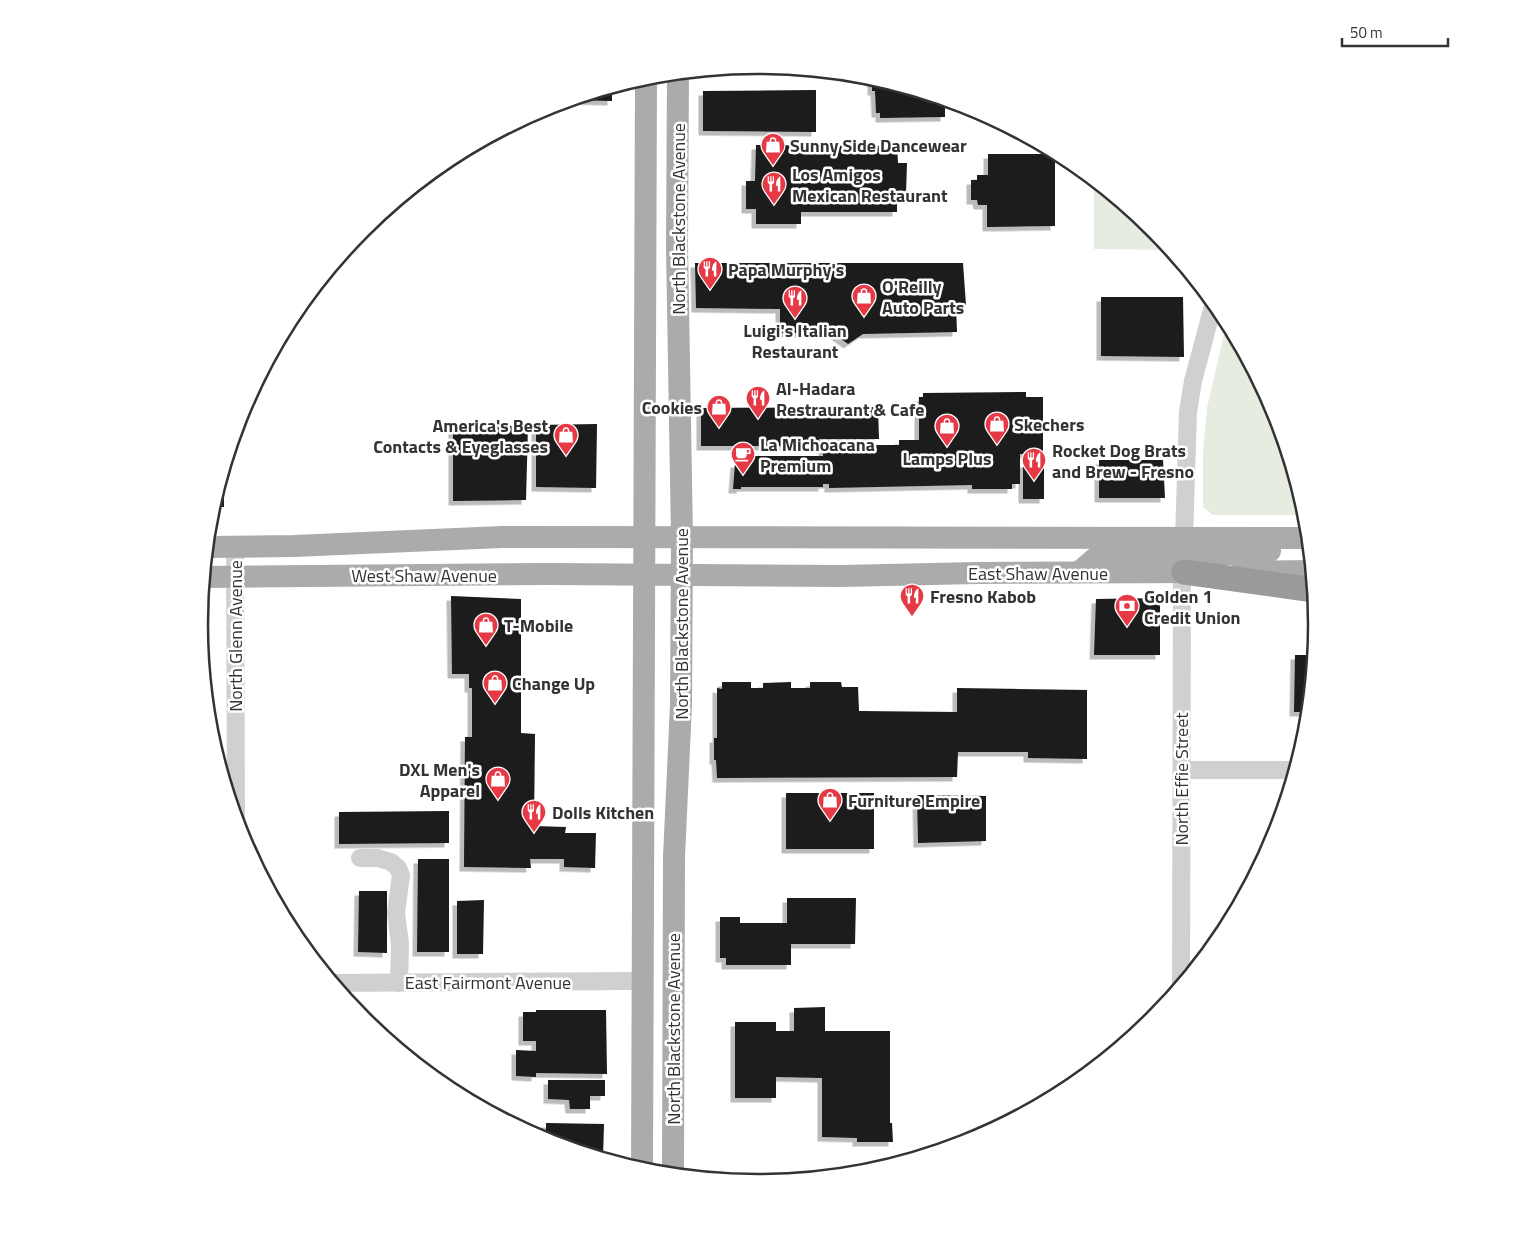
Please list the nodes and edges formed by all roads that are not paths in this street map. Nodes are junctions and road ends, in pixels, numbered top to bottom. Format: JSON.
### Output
{"nodes":[{"id":1,"x":678,"y":80,"type":"edge"},
{"id":2,"x":646,"y":85,"type":"edge"},
{"id":3,"x":1211,"y":312,"type":"edge"},
{"id":4,"x":644,"y":538,"type":"junction"},
{"id":5,"x":682,"y":538,"type":"junction"},
{"id":6,"x":1302,"y":538,"type":"edge"},
{"id":7,"x":1184,"y":539,"type":"junction"},
{"id":8,"x":235,"y":546,"type":"junction"},
{"id":9,"x":214,"y":547,"type":"edge"},
{"id":10,"x":1303,"y":547,"type":"edge"},
{"id":11,"x":1306,"y":571,"type":"edge"},
{"id":12,"x":1079,"y":572,"type":"junction"},
{"id":13,"x":1183,"y":572,"type":"junction"},
{"id":14,"x":682,"y":574,"type":"junction"},
{"id":15,"x":644,"y":575,"type":"junction"},
{"id":16,"x":235,"y":576,"type":"junction"},
{"id":17,"x":210,"y":577,"type":"edge"},
{"id":18,"x":1308,"y":589,"type":"edge"},
{"id":19,"x":1182,"y":770,"type":"junction"},
{"id":20,"x":1289,"y":770,"type":"edge"},
{"id":21,"x":236,"y":797,"type":"edge"},
{"id":22,"x":643,"y":803,"type":"junction"},
{"id":23,"x":360,"y":858,"type":"dead end"},
{"id":24,"x":1180,"y":977,"type":"edge"},
{"id":25,"x":674,"y":980,"type":"junction"},
{"id":26,"x":642,"y":981,"type":"junction"},
{"id":27,"x":342,"y":983,"type":"edge"},
{"id":28,"x":399,"y":983,"type":"junction"},
{"id":29,"x":673,"y":1100,"type":"junction"},
{"id":30,"x":642,"y":1162,"type":"edge"},
{"id":31,"x":673,"y":1168,"type":"edge"}],
"edges":[{"from":1,"to":5,"type":"main road","name":"North Blackstone Avenue"},
{"from":2,"to":4,"type":"main road","name":"North Blackstone Avenue"},
{"from":3,"to":7,"type":"street"},
{"from":4,"to":5,"type":"main road","name":"East Shaw Avenue"},
{"from":4,"to":8,"type":"main road","name":"West Shaw Avenue"},
{"from":4,"to":15,"type":"main road","name":"North Blackstone Avenue"},
{"from":5,"to":7,"type":"main road","name":"East Shaw Avenue"},
{"from":5,"to":14,"type":"main road","name":"North Blackstone Avenue"},
{"from":6,"to":7,"type":"main road","name":"East Shaw Avenue"},
{"from":7,"to":12,"type":"main road"},
{"from":8,"to":9,"type":"main road","name":"West Shaw Avenue"},
{"from":8,"to":16,"type":"street","name":"North Glenn Avenue"},
{"from":10,"to":13,"type":"main road"},
{"from":11,"to":13,"type":"main road","name":"East Shaw Avenue"},
{"from":12,"to":13,"type":"main road","name":"East Shaw Avenue"},
{"from":12,"to":14,"type":"main road","name":"East Shaw Avenue"},
{"from":13,"to":18,"type":"highway"},
{"from":13,"to":19,"type":"street","name":"North Effie Street"},
{"from":14,"to":15,"type":"main road","name":"East Shaw Avenue"},
{"from":14,"to":25,"type":"main road","name":"North Blackstone Avenue"},
{"from":15,"to":16,"type":"main road","name":"West Shaw Avenue"},
{"from":15,"to":22,"type":"main road","name":"North Blackstone Avenue"},
{"from":16,"to":17,"type":"main road","name":"West Shaw Avenue"},
{"from":16,"to":21,"type":"street","name":"North Glenn Avenue"},
{"from":19,"to":20,"type":"street"},
{"from":19,"to":24,"type":"street","name":"North Effie Street"},
{"from":22,"to":25,"type":"main road"},
{"from":22,"to":26,"type":"main road","name":"North Blackstone Avenue"},
{"from":23,"to":28,"type":"street"},
{"from":25,"to":29,"type":"main road","name":"North Blackstone Avenue"},
{"from":26,"to":28,"type":"street","name":"East Fairmont Avenue"},
{"from":26,"to":29,"type":"main road"},
{"from":26,"to":30,"type":"main road","name":"North Blackstone Avenue"},
{"from":27,"to":28,"type":"street","name":"East Fairmont Avenue"},
{"from":29,"to":31,"type":"main road","name":"North Blackstone Avenue"}]}
